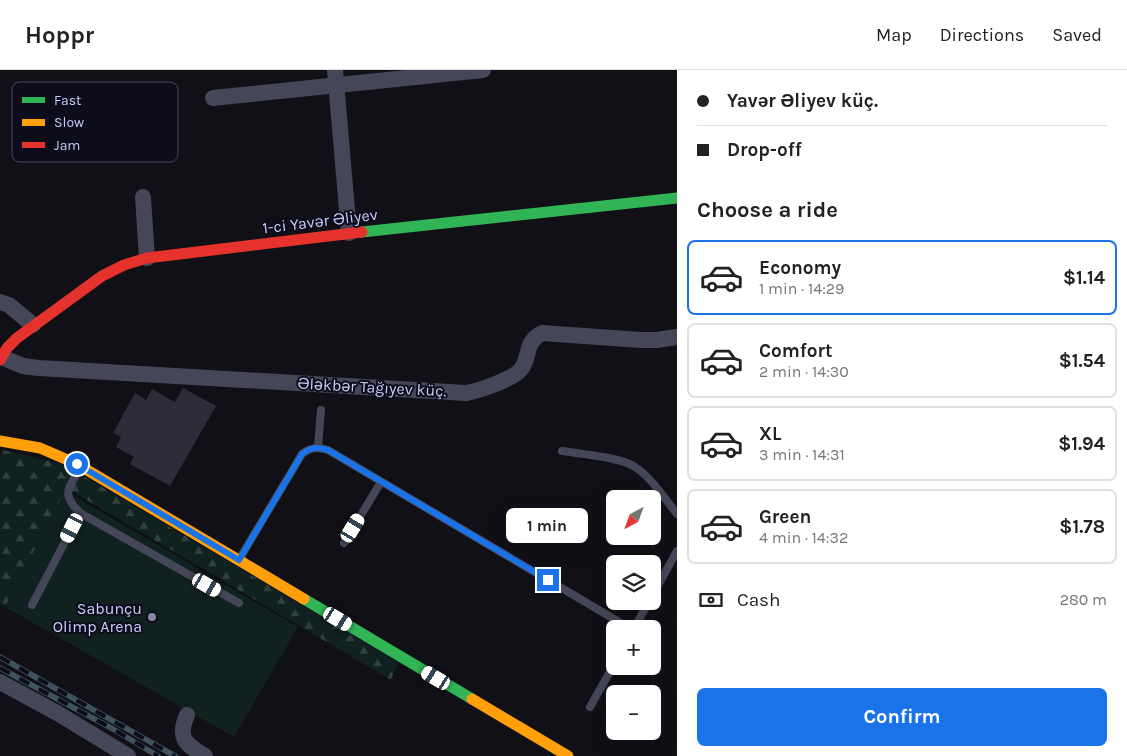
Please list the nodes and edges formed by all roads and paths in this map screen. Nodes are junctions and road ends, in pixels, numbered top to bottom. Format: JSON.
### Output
{"nodes":[{"id":1,"x":483,"y":70,"type":"edge"},
{"id":2,"x":336,"y":78,"type":"edge"},
{"id":3,"x":213,"y":98,"type":"dead end"},
{"id":4,"x":143,"y":197,"type":"dead end"},
{"id":5,"x":677,"y":198,"type":"edge"},
{"id":6,"x":348,"y":233,"type":"junction"},
{"id":7,"x":147,"y":258,"type":"junction"},
{"id":8,"x":0,"y":302,"type":"edge"},
{"id":9,"x":33,"y":325,"type":"junction"},
{"id":10,"x":677,"y":337,"type":"edge"},
{"id":11,"x":1,"y":358,"type":"edge"},
{"id":12,"x":320,"y":410,"type":"dead end"},
{"id":13,"x":0,"y":441,"type":"edge"},
{"id":14,"x":318,"y":447,"type":"junction"},
{"id":15,"x":562,"y":452,"type":"dead end"},
{"id":16,"x":81,"y":466,"type":"junction"},
{"id":17,"x":381,"y":482,"type":"junction"},
{"id":18,"x":80,"y":513,"type":"junction"},
{"id":19,"x":677,"y":514,"type":"edge"},
{"id":20,"x":344,"y":543,"type":"dead end"},
{"id":21,"x":677,"y":551,"type":"edge"},
{"id":22,"x":239,"y":560,"type":"junction"},
{"id":23,"x":661,"y":580,"type":"edge"},
{"id":24,"x":239,"y":603,"type":"dead end"},
{"id":25,"x":32,"y":605,"type":"dead end"},
{"id":26,"x":618,"y":620,"type":"edge"},
{"id":27,"x":608,"y":675,"type":"edge"},
{"id":28,"x":0,"y":682,"type":"edge"},
{"id":29,"x":590,"y":707,"type":"dead end"},
{"id":30,"x":187,"y":715,"type":"dead end"},
{"id":31,"x":128,"y":756,"type":"edge"},
{"id":32,"x":205,"y":756,"type":"edge"},
{"id":33,"x":568,"y":756,"type":"edge"}],
"edges":[{"from":1,"to":2,"type":"street"},
{"from":2,"to":3,"type":"street"},
{"from":2,"to":6,"type":"street"},
{"from":4,"to":7,"type":"street"},
{"from":5,"to":6,"type":"street","name":"1-ci Yavər Əliyev"},
{"from":6,"to":7,"type":"street","name":"1-ci Yavər Əliyev"},
{"from":7,"to":9,"type":"street","name":"1-ci Yavər Əliyev"},
{"from":8,"to":9,"type":"street"},
{"from":9,"to":11,"type":"street","name":"1-ci Yavər Əliyev"},
{"from":10,"to":11,"type":"street","name":"Ələkbər Tağıyev küç."},
{"from":12,"to":14,"type":"lane"},
{"from":13,"to":16,"type":"street"},
{"from":14,"to":17,"type":"lane"},
{"from":14,"to":22,"type":"lane"},
{"from":15,"to":19,"type":"lane"},
{"from":16,"to":18,"type":"lane"},
{"from":16,"to":22,"type":"street"},
{"from":17,"to":20,"type":"lane"},
{"from":17,"to":26,"type":"lane"},
{"from":18,"to":24,"type":"lane"},
{"from":18,"to":25,"type":"lane"},
{"from":21,"to":23,"type":"lane"},
{"from":22,"to":33,"type":"street"},
{"from":27,"to":29,"type":"lane"},
{"from":28,"to":31,"type":"street"},
{"from":30,"to":32,"type":"street"}]}
